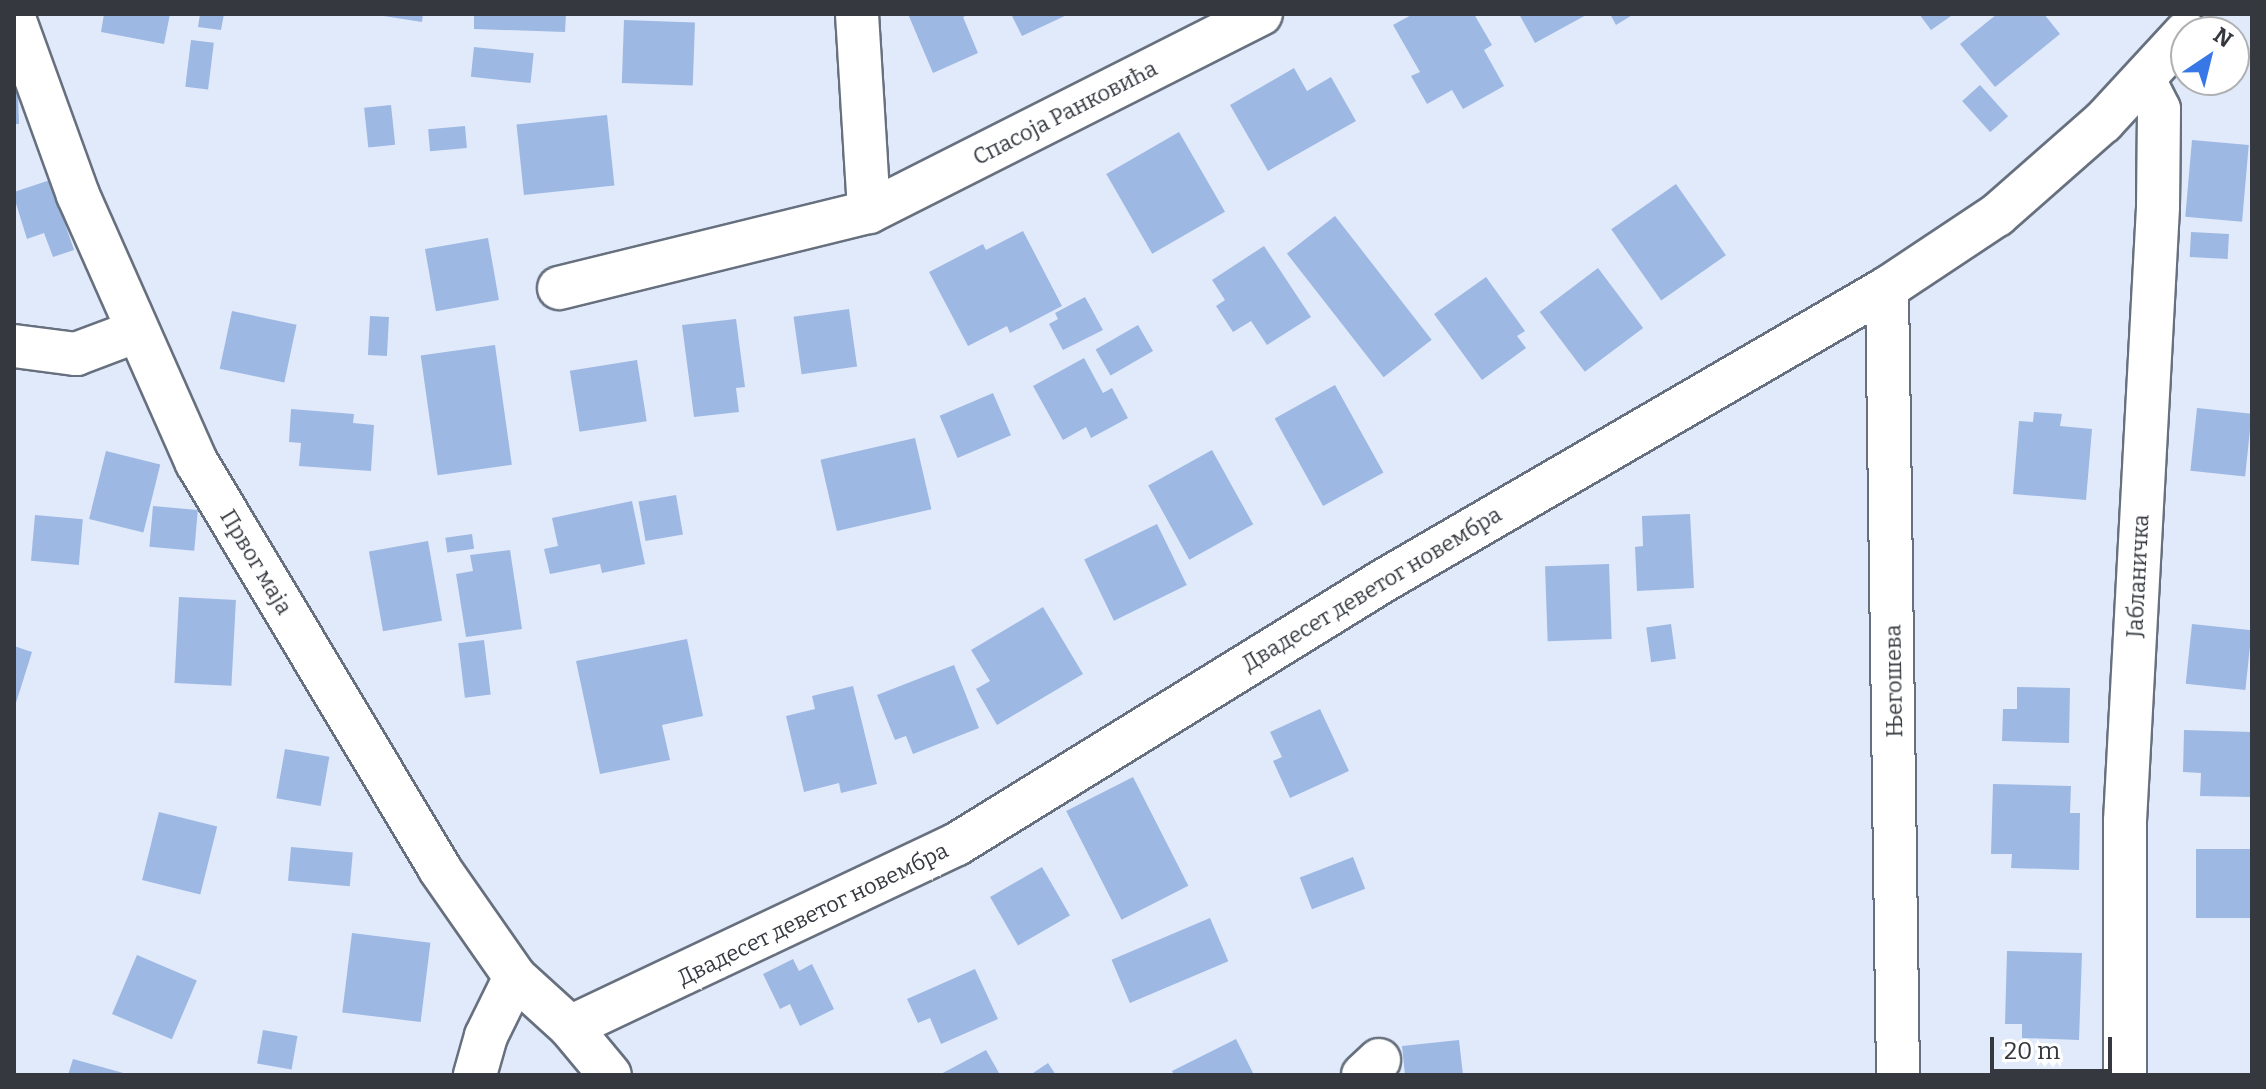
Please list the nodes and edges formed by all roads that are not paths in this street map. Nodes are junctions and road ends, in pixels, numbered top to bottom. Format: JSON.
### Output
{"nodes":[{"id":1,"x":857,"y":14,"type":"edge"},
{"id":2,"x":1261,"y":14,"type":"edge"},
{"id":3,"x":14,"y":18,"type":"edge"},
{"id":4,"x":2170,"y":44,"type":"edge"},
{"id":5,"x":2145,"y":81,"type":"junction"},
{"id":6,"x":869,"y":212,"type":"junction"},
{"id":7,"x":559,"y":288,"type":"dead end"},
{"id":8,"x":1887,"y":288,"type":"junction"},
{"id":9,"x":137,"y":331,"type":"junction"},
{"id":10,"x":14,"y":346,"type":"edge"},
{"id":11,"x":515,"y":977,"type":"junction"},
{"id":12,"x":570,"y":1027,"type":"junction"},
{"id":13,"x":475,"y":1075,"type":"edge"},
{"id":14,"x":610,"y":1075,"type":"edge"},
{"id":15,"x":1898,"y":1075,"type":"edge"},
{"id":16,"x":2125,"y":1075,"type":"edge"}],
"edges":[{"from":1,"to":6,"type":"street"},
{"from":2,"to":6,"type":"street","name":"Спасоја Ранковића"},
{"from":3,"to":9,"type":"street","name":"Првог маја"},
{"from":4,"to":5,"type":"street","name":"Двадесет деветог новембра"},
{"from":5,"to":8,"type":"street","name":"Двадесет деветог новембра"},
{"from":5,"to":16,"type":"street","name":"Јабланичка"},
{"from":6,"to":7,"type":"street","name":"Спасоја Ранковића"},
{"from":8,"to":12,"type":"street","name":"Двадесет деветог новембра"},
{"from":8,"to":15,"type":"street","name":"Његошева"},
{"from":9,"to":10,"type":"street"},
{"from":9,"to":11,"type":"street","name":"Првог маја"},
{"from":11,"to":12,"type":"street"},
{"from":11,"to":13,"type":"street"},
{"from":12,"to":14,"type":"street"}]}
